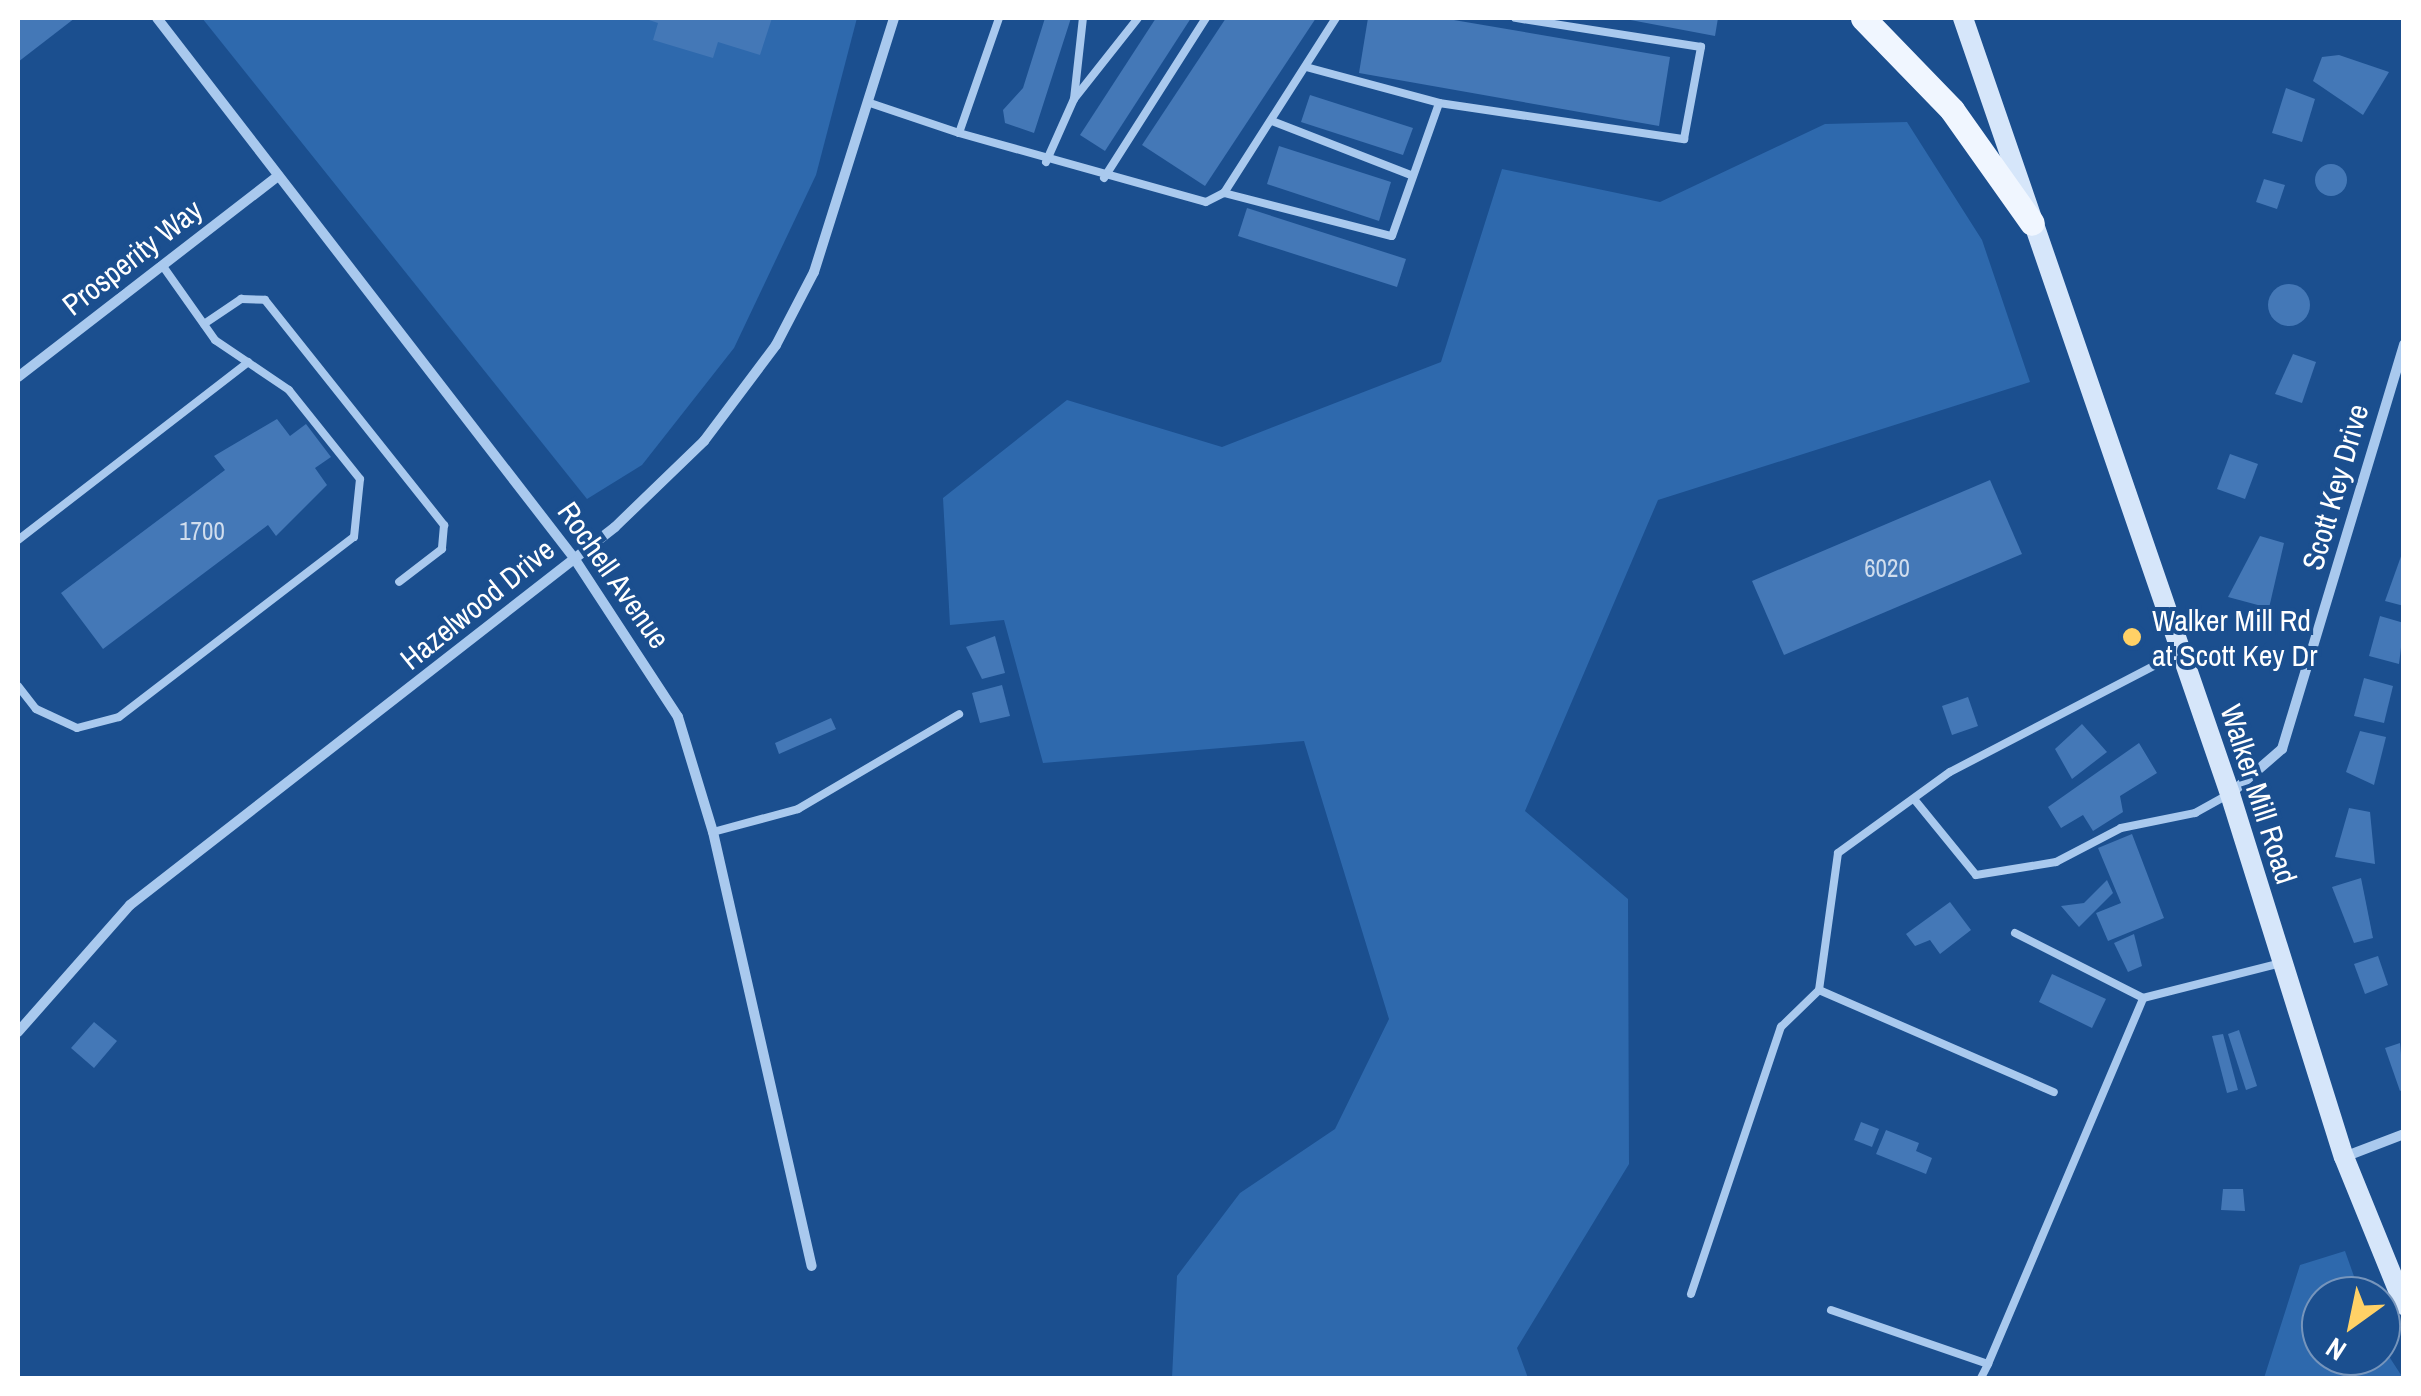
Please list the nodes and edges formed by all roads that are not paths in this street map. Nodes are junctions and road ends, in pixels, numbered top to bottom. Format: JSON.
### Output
{"nodes":[{"id":1,"x":157,"y":18,"type":"edge"},
{"id":2,"x":894,"y":18,"type":"edge"},
{"id":3,"x":999,"y":18,"type":"edge"},
{"id":4,"x":1083,"y":18,"type":"edge"},
{"id":5,"x":1138,"y":18,"type":"edge"},
{"id":6,"x":1206,"y":18,"type":"edge"},
{"id":7,"x":1336,"y":18,"type":"edge"},
{"id":8,"x":1514,"y":18,"type":"edge"},
{"id":9,"x":1863,"y":18,"type":"edge"},
{"id":10,"x":1962,"y":18,"type":"edge"},
{"id":11,"x":1306,"y":67,"type":"junction"},
{"id":12,"x":1074,"y":99,"type":"junction"},
{"id":13,"x":870,"y":104,"type":"junction"},
{"id":14,"x":1438,"y":104,"type":"junction"},
{"id":15,"x":1272,"y":121,"type":"junction"},
{"id":16,"x":959,"y":132,"type":"junction"},
{"id":17,"x":1046,"y":162,"type":"junction"},
{"id":18,"x":278,"y":176,"type":"junction"},
{"id":19,"x":1413,"y":176,"type":"junction"},
{"id":20,"x":1104,"y":178,"type":"junction"},
{"id":21,"x":1224,"y":193,"type":"junction"},
{"id":22,"x":2032,"y":224,"type":"junction"},
{"id":23,"x":162,"y":266,"type":"junction"},
{"id":24,"x":204,"y":324,"type":"junction"},
{"id":25,"x":2404,"y":344,"type":"edge"},
{"id":26,"x":248,"y":362,"type":"junction"},
{"id":27,"x":18,"y":377,"type":"edge"},
{"id":28,"x":18,"y":540,"type":"edge"},
{"id":29,"x":574,"y":558,"type":"junction"},
{"id":30,"x":399,"y":582,"type":"dead end"},
{"id":31,"x":2179,"y":653,"type":"junction"},
{"id":32,"x":18,"y":686,"type":"edge"},
{"id":33,"x":959,"y":714,"type":"dead end"},
{"id":34,"x":2230,"y":794,"type":"junction"},
{"id":35,"x":1914,"y":799,"type":"junction"},
{"id":36,"x":714,"y":832,"type":"junction"},
{"id":37,"x":2015,"y":933,"type":"dead end"},
{"id":38,"x":2281,"y":963,"type":"junction"},
{"id":39,"x":1820,"y":990,"type":"junction"},
{"id":40,"x":2144,"y":998,"type":"junction"},
{"id":41,"x":18,"y":1032,"type":"edge"},
{"id":42,"x":2054,"y":1092,"type":"dead end"},
{"id":43,"x":2404,"y":1134,"type":"edge"},
{"id":44,"x":2344,"y":1157,"type":"junction"},
{"id":45,"x":812,"y":1266,"type":"dead end"},
{"id":46,"x":1691,"y":1294,"type":"dead end"},
{"id":47,"x":2404,"y":1305,"type":"edge"},
{"id":48,"x":1831,"y":1310,"type":"dead end"},
{"id":49,"x":1988,"y":1364,"type":"junction"},
{"id":50,"x":1981,"y":1378,"type":"edge"}],
"edges":[{"from":1,"to":18,"type":"street","name":"Rochell Avenue"},
{"from":2,"to":13,"type":"street","name":"Hazelwood Drive"},
{"from":3,"to":16,"type":"lane"},
{"from":4,"to":12,"type":"lane"},
{"from":5,"to":12,"type":"lane"},
{"from":6,"to":20,"type":"lane"},
{"from":7,"to":11,"type":"lane"},
{"from":8,"to":14,"type":"lane"},
{"from":9,"to":22,"type":"main road"},
{"from":10,"to":22,"type":"street","name":"Walker Mill Road"},
{"from":11,"to":14,"type":"lane"},
{"from":11,"to":15,"type":"lane"},
{"from":12,"to":17,"type":"lane"},
{"from":13,"to":16,"type":"lane"},
{"from":13,"to":29,"type":"street","name":"Hazelwood Drive"},
{"from":14,"to":19,"type":"lane"},
{"from":15,"to":19,"type":"lane"},
{"from":15,"to":21,"type":"lane"},
{"from":16,"to":17,"type":"lane"},
{"from":17,"to":20,"type":"lane"},
{"from":18,"to":23,"type":"street","name":"Prosperity Way"},
{"from":18,"to":29,"type":"street","name":"Rochell Avenue"},
{"from":19,"to":21,"type":"lane"},
{"from":20,"to":21,"type":"lane"},
{"from":22,"to":31,"type":"street","name":"Walker Mill Road"},
{"from":23,"to":24,"type":"lane"},
{"from":23,"to":27,"type":"street","name":"Prosperity Way"},
{"from":24,"to":26,"type":"lane"},
{"from":24,"to":30,"type":"lane"},
{"from":25,"to":34,"type":"street","name":"Scott Key Drive"},
{"from":26,"to":28,"type":"lane"},
{"from":26,"to":32,"type":"lane"},
{"from":29,"to":36,"type":"street","name":"Rochell Avenue"},
{"from":29,"to":41,"type":"street","name":"Hazelwood Drive"},
{"from":31,"to":34,"type":"street","name":"Walker Mill Road"},
{"from":31,"to":35,"type":"lane"},
{"from":33,"to":36,"type":"lane"},
{"from":34,"to":35,"type":"lane"},
{"from":34,"to":38,"type":"street","name":"Walker Mill Road"},
{"from":35,"to":39,"type":"lane"},
{"from":36,"to":45,"type":"street","name":"Rochell Avenue"},
{"from":37,"to":40,"type":"lane"},
{"from":38,"to":40,"type":"lane"},
{"from":38,"to":44,"type":"street","name":"Walker Mill Road"},
{"from":39,"to":42,"type":"lane"},
{"from":39,"to":46,"type":"lane"},
{"from":40,"to":49,"type":"lane"},
{"from":43,"to":44,"type":"street"},
{"from":44,"to":47,"type":"street","name":"Walker Mill Road"},
{"from":48,"to":49,"type":"lane"},
{"from":49,"to":50,"type":"lane"}]}
